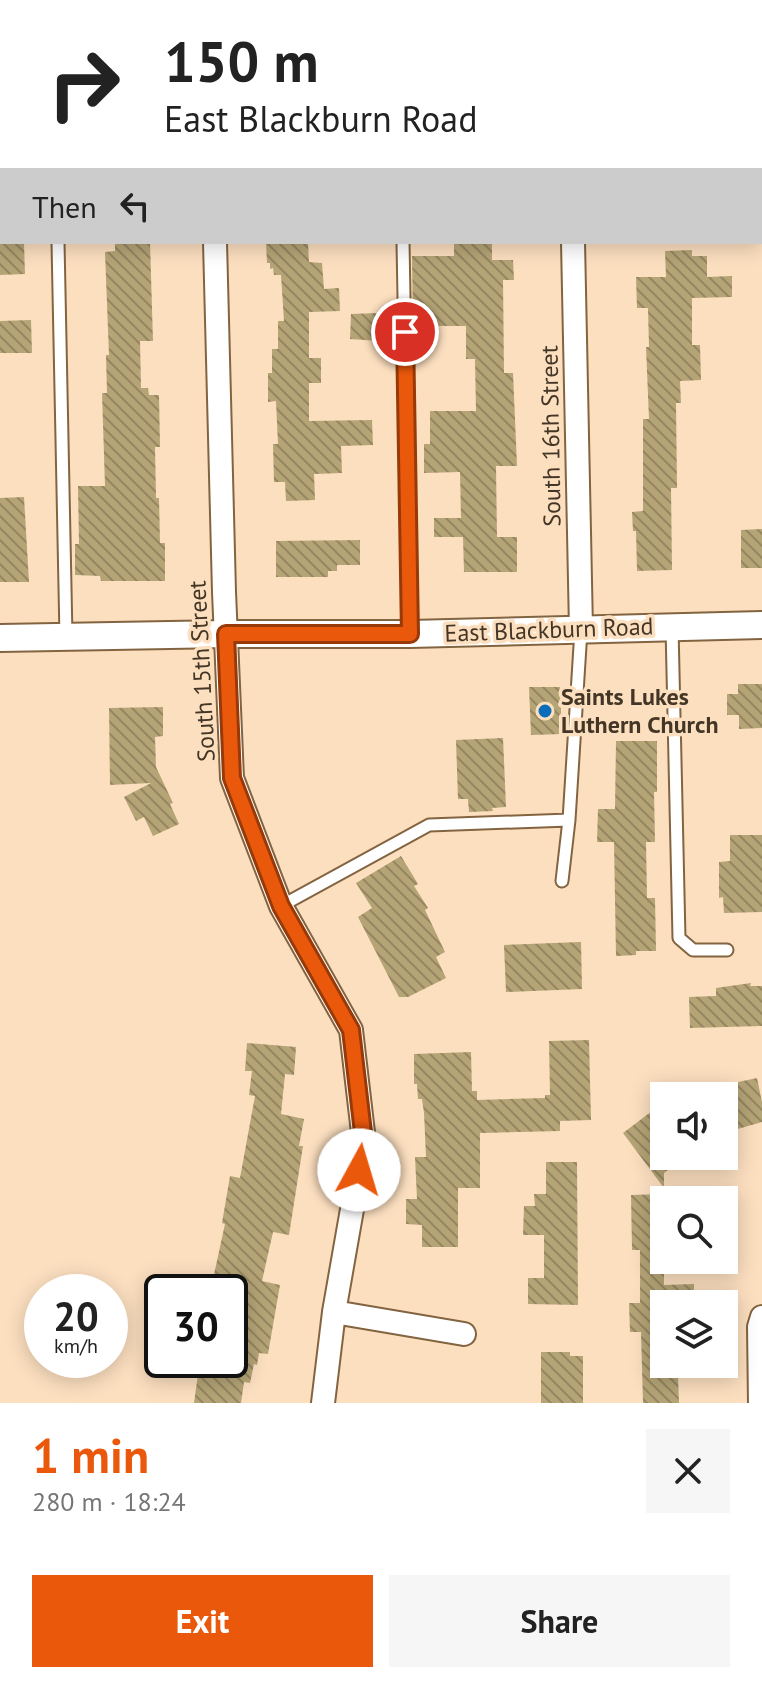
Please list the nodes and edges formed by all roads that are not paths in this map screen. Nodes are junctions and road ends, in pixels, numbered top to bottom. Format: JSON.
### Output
{"nodes":[{"id":1,"x":58,"y":244,"type":"edge"},
{"id":2,"x":215,"y":244,"type":"edge"},
{"id":3,"x":403,"y":244,"type":"edge"},
{"id":4,"x":573,"y":244,"type":"edge"},
{"id":5,"x":762,"y":625,"type":"edge"},
{"id":6,"x":672,"y":627,"type":"junction"},
{"id":7,"x":581,"y":629,"type":"junction"},
{"id":8,"x":226,"y":634,"type":"junction"},
{"id":9,"x":410,"y":634,"type":"junction"},
{"id":10,"x":0,"y":638,"type":"edge"},
{"id":11,"x":66,"y":638,"type":"junction"},
{"id":12,"x":569,"y":820,"type":"junction"},
{"id":13,"x":562,"y":881,"type":"dead end"},
{"id":14,"x":281,"y":906,"type":"junction"},
{"id":15,"x":727,"y":950,"type":"dead end"},
{"id":16,"x":334,"y":1312,"type":"junction"},
{"id":17,"x":762,"y":1317,"type":"edge"},
{"id":18,"x":464,"y":1334,"type":"dead end"},
{"id":19,"x":323,"y":1403,"type":"edge"},
{"id":20,"x":760,"y":1403,"type":"edge"}],
"edges":[{"from":1,"to":11,"type":"lane"},
{"from":2,"to":8,"type":"street","name":"South 15th Street"},
{"from":3,"to":9,"type":"lane"},
{"from":4,"to":7,"type":"street","name":"South 16th Street"},
{"from":5,"to":6,"type":"street","name":"East Blackburn Road"},
{"from":6,"to":7,"type":"street","name":"East Blackburn Road"},
{"from":6,"to":15,"type":"lane"},
{"from":7,"to":9,"type":"street","name":"East Blackburn Road"},
{"from":7,"to":12,"type":"lane"},
{"from":8,"to":9,"type":"street","name":"East Blackburn Road"},
{"from":8,"to":11,"type":"street","name":"East Blackburn Road"},
{"from":8,"to":14,"type":"street","name":"South 15th Street"},
{"from":10,"to":11,"type":"street","name":"East Blackburn Road"},
{"from":12,"to":13,"type":"lane"},
{"from":12,"to":14,"type":"lane"},
{"from":14,"to":16,"type":"street","name":"South 15th Street"},
{"from":16,"to":18,"type":"street"},
{"from":16,"to":19,"type":"street","name":"South 15th Street"},
{"from":17,"to":20,"type":"street"}]}
